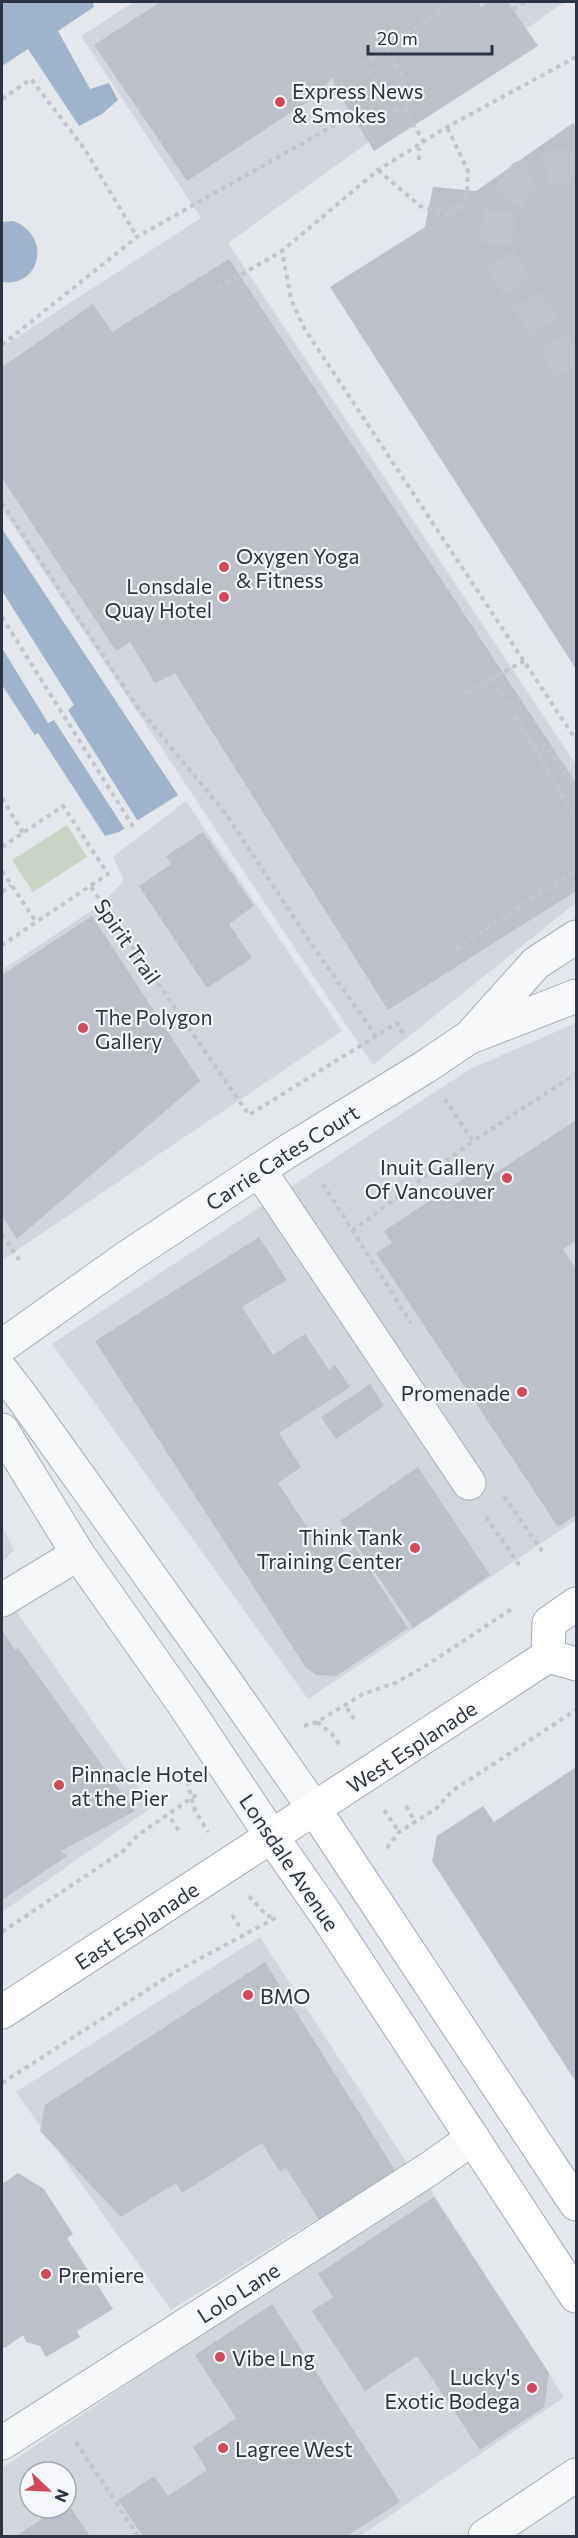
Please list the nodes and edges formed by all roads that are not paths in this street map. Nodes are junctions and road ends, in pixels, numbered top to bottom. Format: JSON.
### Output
{"nodes":[{"id":1,"x":576,"y":937,"type":"edge"},
{"id":2,"x":576,"y":996,"type":"edge"},
{"id":3,"x":468,"y":1038,"type":"junction"},
{"id":4,"x":259,"y":1170,"type":"junction"},
{"id":5,"x":2,"y":1346,"type":"edge"},
{"id":6,"x":2,"y":1371,"type":"edge"},
{"id":7,"x":2,"y":1430,"type":"edge"},
{"id":8,"x":475,"y":1497,"type":"road end"},
{"id":9,"x":78,"y":1554,"type":"junction"},
{"id":10,"x":2,"y":1600,"type":"edge"},
{"id":11,"x":576,"y":1604,"type":"edge"},
{"id":12,"x":562,"y":1660,"type":"edge"},
{"id":13,"x":315,"y":1810,"type":"junction"},
{"id":14,"x":272,"y":1837,"type":"junction"},
{"id":15,"x":2,"y":2012,"type":"edge"},
{"id":16,"x":473,"y":2138,"type":"junction"},
{"id":17,"x":576,"y":2204,"type":"edge"},
{"id":18,"x":576,"y":2296,"type":"edge"},
{"id":19,"x":2,"y":2443,"type":"edge"},
{"id":20,"x":576,"y":2475,"type":"edge"},
{"id":21,"x":485,"y":2536,"type":"edge"}],
"edges":[{"from":1,"to":3,"type":"street"},
{"from":2,"to":3,"type":"street","name":"Carrie Cates Court"},
{"from":3,"to":4,"type":"street","name":"Carrie Cates Court"},
{"from":4,"to":5,"type":"street","name":"Carrie Cates Court"},
{"from":4,"to":8,"type":"street"},
{"from":6,"to":13,"type":"street"},
{"from":7,"to":9,"type":"street","name":"Lonsdale Avenue"},
{"from":9,"to":10,"type":"street"},
{"from":9,"to":14,"type":"street","name":"Lonsdale Avenue"},
{"from":11,"to":12,"type":"main road","name":"West Esplanade"},
{"from":12,"to":13,"type":"main road","name":"West Esplanade"},
{"from":13,"to":14,"type":"main road","name":"West Esplanade"},
{"from":13,"to":17,"type":"main road"},
{"from":14,"to":15,"type":"main road","name":"East Esplanade"},
{"from":14,"to":16,"type":"main road","name":"Lonsdale Avenue"},
{"from":16,"to":18,"type":"main road","name":"Lonsdale Avenue"},
{"from":16,"to":19,"type":"street","name":"Lolo Lane"},
{"from":20,"to":21,"type":"street"}]}
